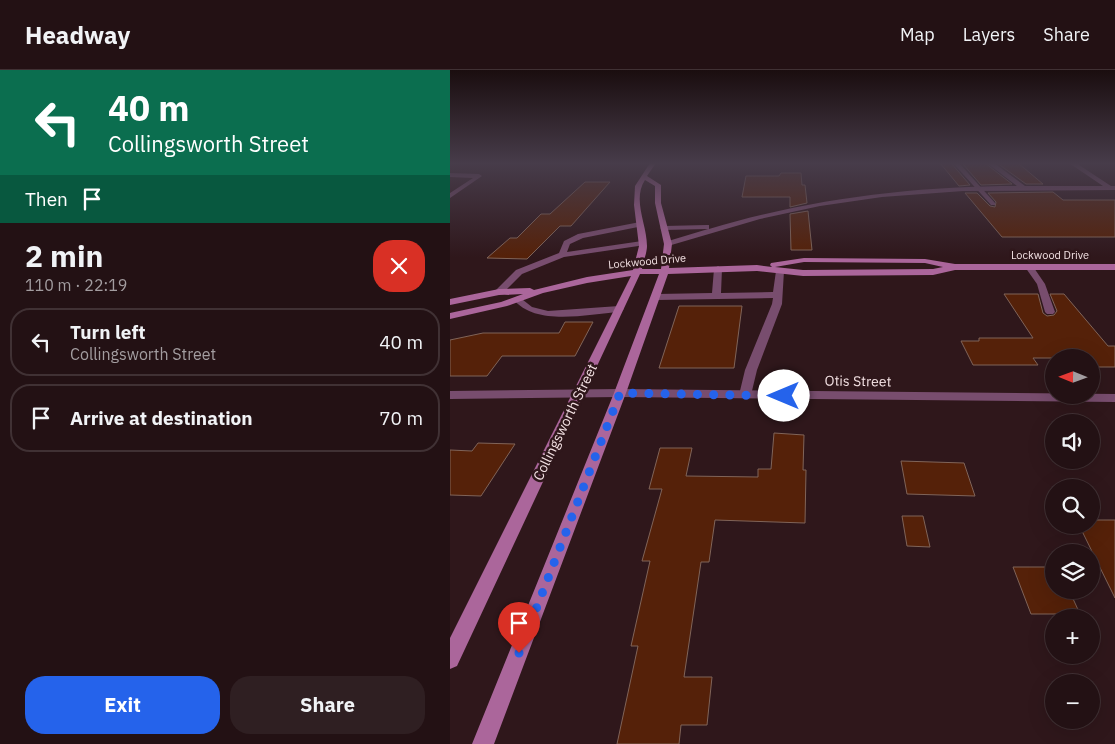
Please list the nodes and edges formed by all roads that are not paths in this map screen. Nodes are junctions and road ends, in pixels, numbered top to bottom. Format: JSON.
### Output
{"nodes":[{"id":1,"x":638,"y":194,"type":"edge"},
{"id":2,"x":658,"y":194,"type":"edge"},
{"id":3,"x":891,"y":194,"type":"edge"},
{"id":4,"x":985,"y":194,"type":"edge"},
{"id":5,"x":993,"y":204,"type":"dead end"},
{"id":6,"x":640,"y":224,"type":"junction"},
{"id":7,"x":718,"y":226,"type":"junction"},
{"id":8,"x":664,"y":228,"type":"junction"},
{"id":9,"x":642,"y":243,"type":"junction"},
{"id":10,"x":668,"y":244,"type":"junction"},
{"id":11,"x":562,"y":255,"type":"junction"},
{"id":12,"x":955,"y":267,"type":"junction"},
{"id":13,"x":1029,"y":267,"type":"junction"},
{"id":14,"x":1115,"y":267,"type":"edge"},
{"id":15,"x":757,"y":268,"type":"junction"},
{"id":16,"x":718,"y":269,"type":"junction"},
{"id":17,"x":665,"y":270,"type":"junction"},
{"id":18,"x":780,"y":270,"type":"junction"},
{"id":19,"x":637,"y":272,"type":"junction"},
{"id":20,"x":540,"y":290,"type":"junction"},
{"id":21,"x":499,"y":292,"type":"junction"},
{"id":22,"x":777,"y":295,"type":"junction"},
{"id":23,"x":716,"y":296,"type":"junction"},
{"id":24,"x":656,"y":297,"type":"junction"},
{"id":25,"x":518,"y":299,"type":"junction"},
{"id":26,"x":450,"y":302,"type":"edge"},
{"id":27,"x":620,"y":309,"type":"junction"},
{"id":28,"x":1050,"y":312,"type":"dead end"},
{"id":29,"x":450,"y":316,"type":"edge"},
{"id":30,"x":620,"y":393,"type":"junction"},
{"id":31,"x":579,"y":394,"type":"junction"},
{"id":32,"x":450,"y":395,"type":"edge"},
{"id":33,"x":745,"y":395,"type":"junction"},
{"id":34,"x":1115,"y":398,"type":"edge"},
{"id":35,"x":450,"y":659,"type":"edge"},
{"id":36,"x":483,"y":744,"type":"edge"}],
"edges":[{"from":1,"to":6,"type":"main road","name":"Collingsworth Street"},
{"from":2,"to":8,"type":"main road"},
{"from":3,"to":7,"type":"street"},
{"from":4,"to":5,"type":"street"},
{"from":6,"to":9,"type":"main road","name":"Collingsworth Street"},
{"from":6,"to":11,"type":"street"},
{"from":7,"to":8,"type":"street"},
{"from":7,"to":10,"type":"street"},
{"from":8,"to":10,"type":"main road"},
{"from":9,"to":11,"type":"street"},
{"from":9,"to":19,"type":"main road","name":"Collingsworth Street"},
{"from":10,"to":17,"type":"main road"},
{"from":11,"to":21,"type":"street"},
{"from":12,"to":13,"type":"main road","name":"Lockwood Drive"},
{"from":12,"to":15,"type":"main road","name":"Lockwood Drive"},
{"from":12,"to":18,"type":"main road","name":"Lockwood Drive"},
{"from":13,"to":14,"type":"main road","name":"Lockwood Drive"},
{"from":13,"to":28,"type":"street"},
{"from":15,"to":16,"type":"main road","name":"Lockwood Drive"},
{"from":15,"to":18,"type":"main road","name":"Lockwood Drive"},
{"from":16,"to":17,"type":"main road","name":"Lockwood Drive"},
{"from":16,"to":23,"type":"street"},
{"from":17,"to":19,"type":"main road","name":"Lockwood Drive"},
{"from":17,"to":24,"type":"main road"},
{"from":18,"to":22,"type":"street"},
{"from":19,"to":20,"type":"main road","name":"Lockwood Drive"},
{"from":19,"to":27,"type":"main road","name":"Collingsworth Street"},
{"from":20,"to":21,"type":"main road","name":"Lockwood Drive"},
{"from":20,"to":25,"type":"main road","name":"Lockwood Drive"},
{"from":21,"to":26,"type":"main road","name":"Lockwood Drive"},
{"from":22,"to":23,"type":"street"},
{"from":22,"to":33,"type":"street"},
{"from":23,"to":24,"type":"street"},
{"from":24,"to":30,"type":"main road"},
{"from":25,"to":27,"type":"street"},
{"from":25,"to":29,"type":"main road","name":"Lockwood Drive"},
{"from":27,"to":31,"type":"main road","name":"Collingsworth Street"},
{"from":30,"to":31,"type":"street","name":"Otis Street"},
{"from":30,"to":33,"type":"street","name":"Otis Street"},
{"from":30,"to":36,"type":"main road"},
{"from":31,"to":32,"type":"street","name":"Otis Street"},
{"from":31,"to":35,"type":"main road","name":"Collingsworth Street"},
{"from":33,"to":34,"type":"street","name":"Otis Street"}]}
